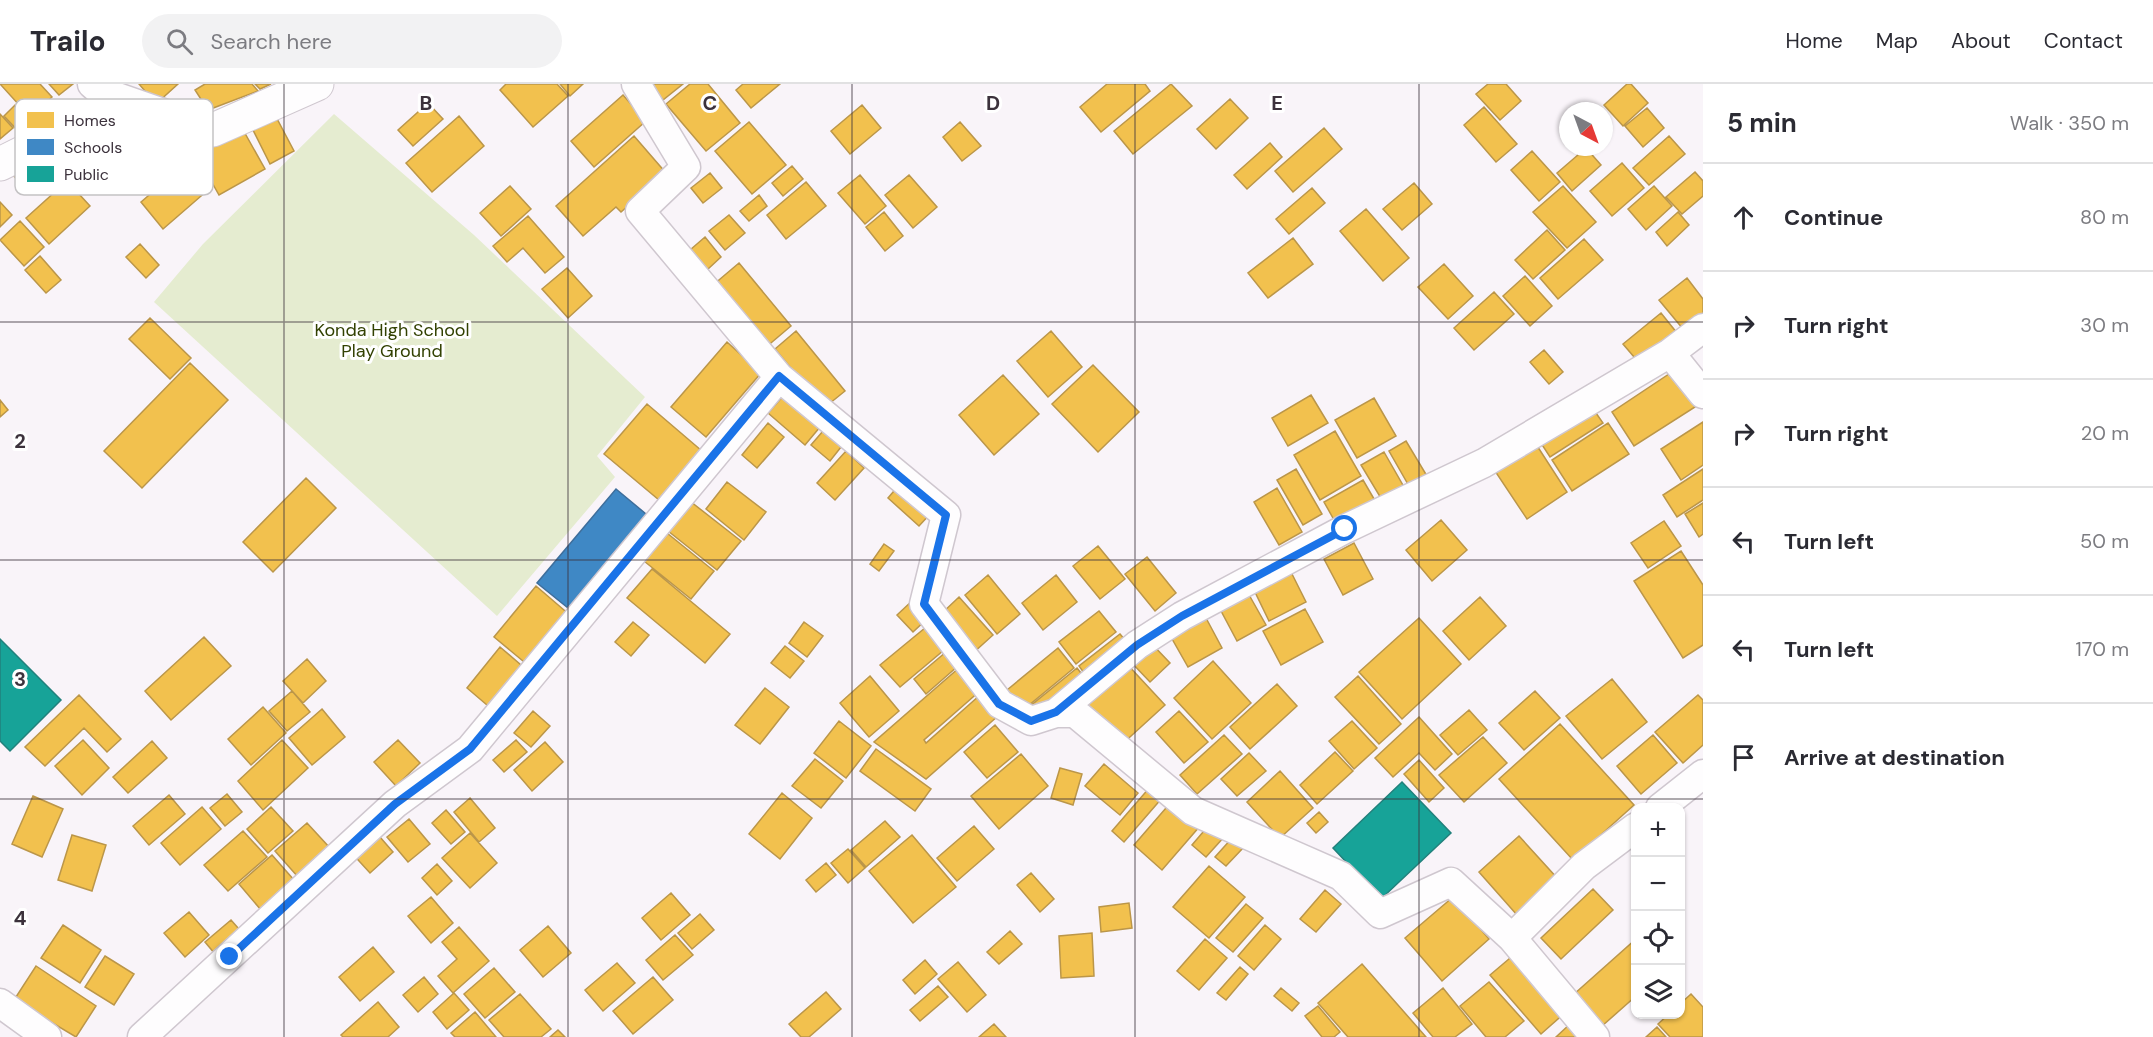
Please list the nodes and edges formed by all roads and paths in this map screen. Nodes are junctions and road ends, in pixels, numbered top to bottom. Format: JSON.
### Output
{"nodes":[{"id":1,"x":92,"y":84,"type":"edge"},
{"id":2,"x":317,"y":84,"type":"edge"},
{"id":3,"x":636,"y":84,"type":"edge"},
{"id":4,"x":123,"y":99,"type":"edge"},
{"id":5,"x":213,"y":130,"type":"edge"},
{"id":6,"x":15,"y":156,"type":"edge"},
{"id":7,"x":0,"y":164,"type":"edge"},
{"id":8,"x":1703,"y":328,"type":"edge"},
{"id":9,"x":1670,"y":353,"type":"junction"},
{"id":10,"x":779,"y":376,"type":"junction"},
{"id":11,"x":1703,"y":394,"type":"edge"},
{"id":12,"x":1056,"y":712,"type":"junction"},
{"id":13,"x":1703,"y":774,"type":"edge"},
{"id":14,"x":1665,"y":803,"type":"edge"},
{"id":15,"x":1631,"y":830,"type":"edge"},
{"id":16,"x":1512,"y":938,"type":"junction"},
{"id":17,"x":0,"y":1003,"type":"edge"},
{"id":18,"x":47,"y":1037,"type":"edge"},
{"id":19,"x":142,"y":1037,"type":"edge"},
{"id":20,"x":1595,"y":1037,"type":"edge"}],
"edges":[{"from":1,"to":4,"type":"street"},
{"from":2,"to":5,"type":"street"},
{"from":3,"to":10,"type":"street"},
{"from":6,"to":7,"type":"street"},
{"from":8,"to":9,"type":"street"},
{"from":9,"to":11,"type":"street"},
{"from":9,"to":12,"type":"street"},
{"from":10,"to":12,"type":"street"},
{"from":10,"to":19,"type":"street"},
{"from":12,"to":16,"type":"street"},
{"from":13,"to":14,"type":"street"},
{"from":15,"to":16,"type":"street"},
{"from":16,"to":20,"type":"street"},
{"from":17,"to":18,"type":"street"}]}
